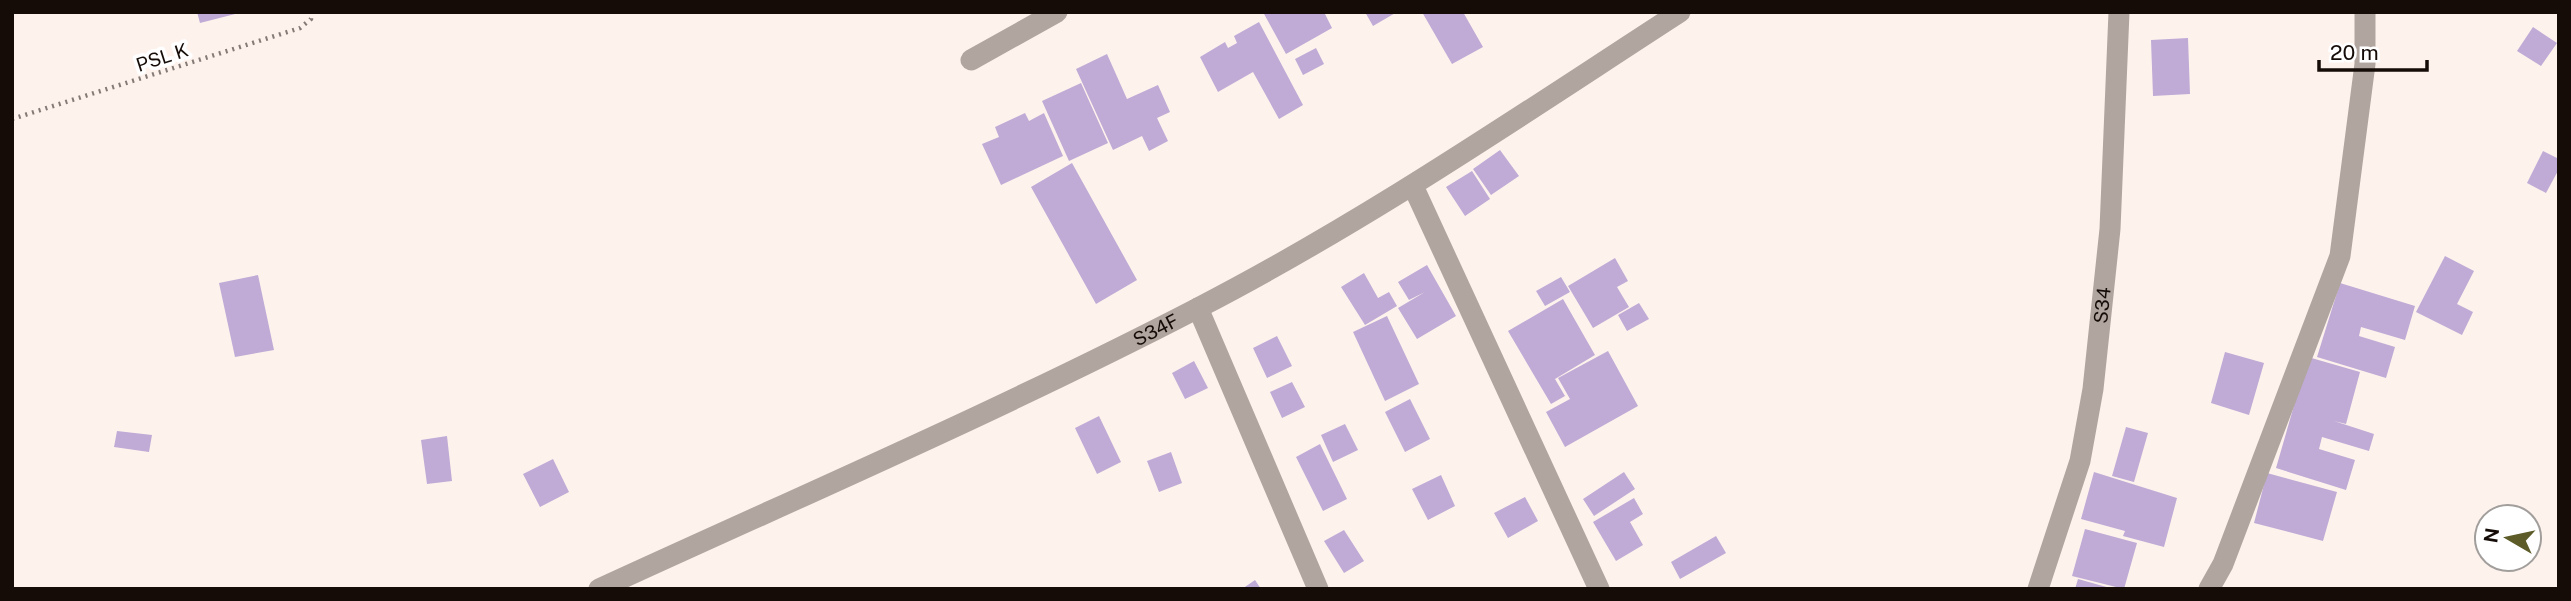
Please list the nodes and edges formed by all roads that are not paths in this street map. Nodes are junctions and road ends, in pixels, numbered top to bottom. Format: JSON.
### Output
{"nodes":[{"id":1,"x":1057,"y":12,"type":"edge"},
{"id":2,"x":1680,"y":12,"type":"edge"},
{"id":3,"x":2119,"y":12,"type":"edge"},
{"id":4,"x":2365,"y":12,"type":"edge"},
{"id":5,"x":971,"y":60,"type":"dead end"},
{"id":6,"x":1413,"y":186,"type":"junction"},
{"id":7,"x":1198,"y":308,"type":"junction"},
{"id":8,"x":1590,"y":586,"type":"edge"},
{"id":9,"x":598,"y":589,"type":"edge"},
{"id":10,"x":1318,"y":589,"type":"edge"},
{"id":11,"x":2038,"y":589,"type":"edge"},
{"id":12,"x":2209,"y":589,"type":"edge"}],
"edges":[{"from":1,"to":5,"type":"street"},
{"from":2,"to":6,"type":"street","name":"S34F"},
{"from":3,"to":11,"type":"street","name":"S34"},
{"from":4,"to":12,"type":"street"},
{"from":6,"to":7,"type":"street","name":"S34F"},
{"from":6,"to":8,"type":"street"},
{"from":7,"to":9,"type":"street","name":"S34F"},
{"from":7,"to":10,"type":"street"}]}
